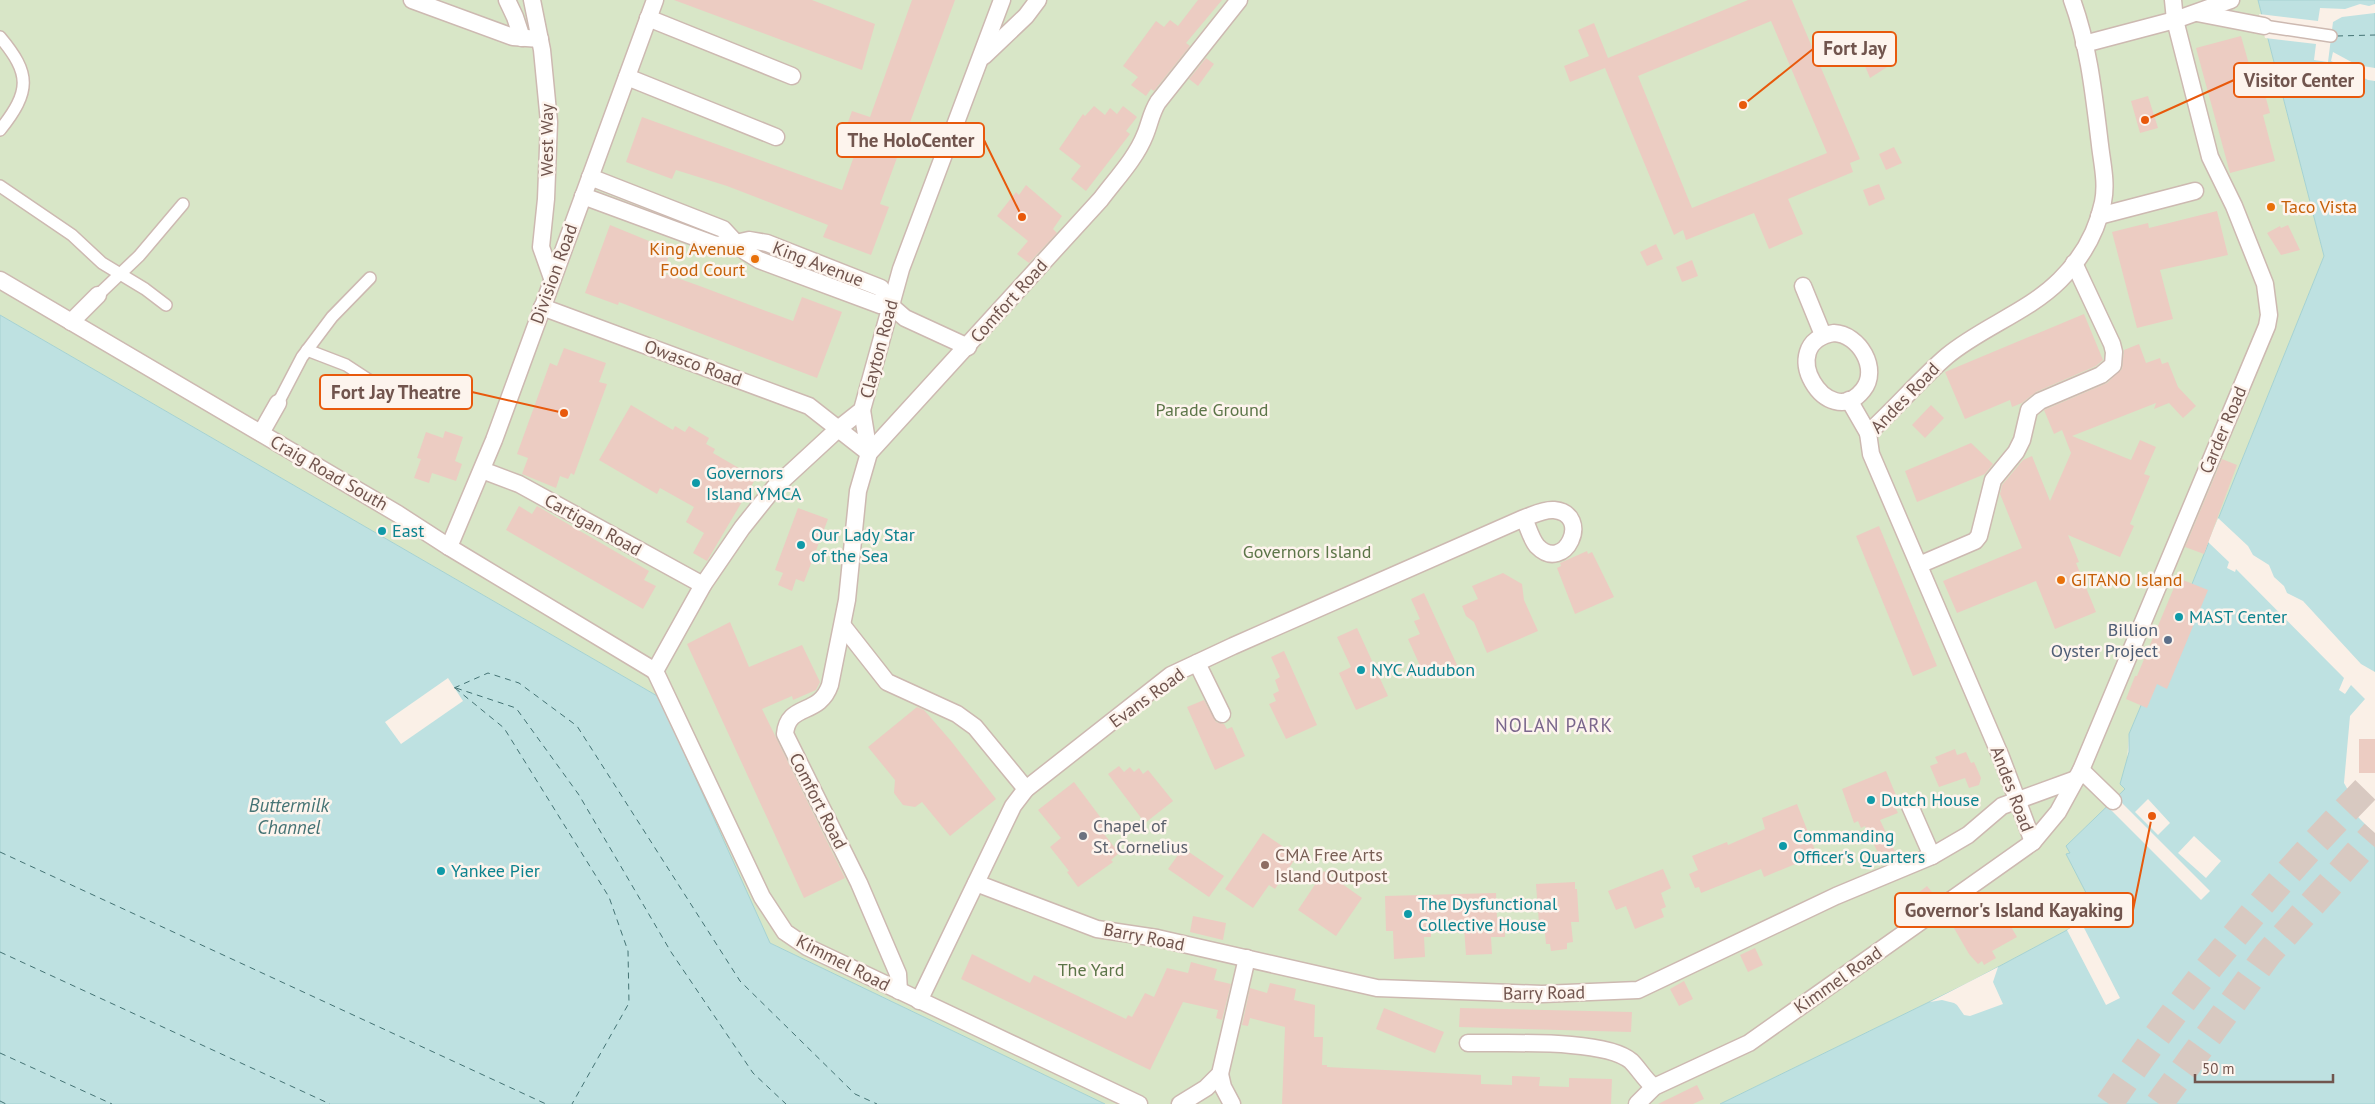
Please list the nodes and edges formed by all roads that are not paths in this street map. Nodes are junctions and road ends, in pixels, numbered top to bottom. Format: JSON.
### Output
{"nodes":[{"id":1,"x":412,"y":0,"type":"edge"},
{"id":2,"x":507,"y":0,"type":"edge"},
{"id":3,"x":532,"y":0,"type":"edge"},
{"id":4,"x":655,"y":0,"type":"edge"},
{"id":5,"x":1002,"y":0,"type":"edge"},
{"id":6,"x":1038,"y":0,"type":"edge"},
{"id":7,"x":1239,"y":0,"type":"edge"},
{"id":8,"x":2072,"y":0,"type":"edge"},
{"id":9,"x":2173,"y":0,"type":"edge"},
{"id":10,"x":2231,"y":0,"type":"edge"},
{"id":11,"x":2195,"y":13,"type":"junction"},
{"id":12,"x":648,"y":18,"type":"junction"},
{"id":13,"x":2174,"y":20,"type":"junction"},
{"id":14,"x":2264,"y":26,"type":"joint"},
{"id":15,"x":2331,"y":36,"type":"dead end"},
{"id":16,"x":0,"y":37,"type":"edge"},
{"id":17,"x":522,"y":38,"type":"junction"},
{"id":18,"x":540,"y":39,"type":"junction"},
{"id":19,"x":2084,"y":44,"type":"junction"},
{"id":20,"x":981,"y":58,"type":"junction"},
{"id":21,"x":792,"y":76,"type":"dead end"},
{"id":22,"x":627,"y":77,"type":"junction"},
{"id":23,"x":0,"y":130,"type":"edge"},
{"id":24,"x":776,"y":137,"type":"dead end"},
{"id":25,"x":590,"y":177,"type":"junction"},
{"id":26,"x":0,"y":186,"type":"edge"},
{"id":27,"x":2195,"y":191,"type":"dead end"},
{"id":28,"x":583,"y":196,"type":"junction"},
{"id":29,"x":182,"y":204,"type":"dead end"},
{"id":30,"x":2100,"y":216,"type":"junction"},
{"id":31,"x":736,"y":243,"type":"junction"},
{"id":32,"x":2074,"y":263,"type":"junction"},
{"id":33,"x":120,"y":274,"type":"junction"},
{"id":34,"x":370,"y":278,"type":"dead end"},
{"id":35,"x":552,"y":278,"type":"junction"},
{"id":36,"x":0,"y":280,"type":"edge"},
{"id":37,"x":1803,"y":286,"type":"dead end"},
{"id":38,"x":98,"y":295,"type":"joint"},
{"id":39,"x":166,"y":305,"type":"dead end"},
{"id":40,"x":890,"y":305,"type":"junction"},
{"id":41,"x":542,"y":307,"type":"junction"},
{"id":42,"x":71,"y":322,"type":"junction"},
{"id":43,"x":1823,"y":335,"type":"junction"},
{"id":44,"x":968,"y":346,"type":"junction"},
{"id":45,"x":308,"y":350,"type":"junction"},
{"id":46,"x":372,"y":382,"type":"dead end"},
{"id":47,"x":1849,"y":400,"type":"junction"},
{"id":48,"x":278,"y":403,"type":"joint"},
{"id":49,"x":862,"y":410,"type":"junction"},
{"id":50,"x":838,"y":428,"type":"junction"},
{"id":51,"x":261,"y":433,"type":"junction"},
{"id":52,"x":1868,"y":433,"type":"junction"},
{"id":53,"x":868,"y":453,"type":"junction"},
{"id":54,"x":482,"y":470,"type":"junction"},
{"id":55,"x":1524,"y":518,"type":"dead end"},
{"id":56,"x":449,"y":547,"type":"junction"},
{"id":57,"x":1919,"y":565,"type":"junction"},
{"id":58,"x":703,"y":585,"type":"junction"},
{"id":59,"x":843,"y":626,"type":"junction"},
{"id":60,"x":1197,"y":663,"type":"junction"},
{"id":61,"x":655,"y":671,"type":"junction"},
{"id":62,"x":1222,"y":714,"type":"dead end"},
{"id":63,"x":2079,"y":775,"type":"junction"},
{"id":64,"x":1026,"y":789,"type":"junction"},
{"id":65,"x":2016,"y":799,"type":"junction"},
{"id":66,"x":2113,"y":801,"type":"dead end"},
{"id":67,"x":1910,"y":806,"type":"dead end"},
{"id":68,"x":2033,"y":842,"type":"junction"},
{"id":69,"x":1932,"y":856,"type":"junction"},
{"id":70,"x":976,"y":883,"type":"junction"},
{"id":71,"x":1248,"y":958,"type":"junction"},
{"id":72,"x":899,"y":991,"type":"junction"},
{"id":73,"x":919,"y":1001,"type":"junction"},
{"id":74,"x":1468,"y":1042,"type":"dead end"},
{"id":75,"x":1220,"y":1074,"type":"junction"},
{"id":76,"x":1654,"y":1088,"type":"junction"},
{"id":77,"x":1139,"y":1104,"type":"edge"},
{"id":78,"x":1180,"y":1104,"type":"edge"},
{"id":79,"x":1232,"y":1104,"type":"edge"},
{"id":80,"x":1637,"y":1104,"type":"edge"}],
"edges":[{"from":1,"to":17,"type":"street"},
{"from":2,"to":17,"type":"street"},
{"from":3,"to":18,"type":"street","name":"West Way"},
{"from":4,"to":12,"type":"street","name":"Division Road"},
{"from":5,"to":20,"type":"street","name":"Clayton Road"},
{"from":6,"to":20,"type":"street"},
{"from":7,"to":44,"type":"street","name":"Comfort Road"},
{"from":8,"to":19,"type":"street","name":"Andes Road"},
{"from":9,"to":13,"type":"street","name":"Carder Road"},
{"from":10,"to":11,"type":"street"},
{"from":11,"to":13,"type":"street"},
{"from":11,"to":14,"type":"street"},
{"from":12,"to":21,"type":"street"},
{"from":12,"to":22,"type":"street","name":"Division Road"},
{"from":13,"to":19,"type":"street"},
{"from":13,"to":63,"type":"street","name":"Carder Road"},
{"from":14,"to":15,"type":"lane"},
{"from":16,"to":23,"type":"lane"},
{"from":17,"to":18,"type":"street"},
{"from":18,"to":35,"type":"street","name":"West Way"},
{"from":19,"to":30,"type":"street","name":"Andes Road"},
{"from":20,"to":40,"type":"street","name":"Clayton Road"},
{"from":22,"to":24,"type":"street"},
{"from":22,"to":25,"type":"street","name":"Division Road"},
{"from":25,"to":28,"type":"street","name":"Division Road"},
{"from":25,"to":31,"type":"street"},
{"from":26,"to":33,"type":"lane"},
{"from":27,"to":30,"type":"street"},
{"from":28,"to":31,"type":"street","name":"King Avenue"},
{"from":28,"to":35,"type":"street","name":"Division Road"},
{"from":29,"to":33,"type":"lane"},
{"from":30,"to":32,"type":"street","name":"Andes Road"},
{"from":31,"to":40,"type":"street","name":"King Avenue"},
{"from":32,"to":52,"type":"street","name":"Andes Road"},
{"from":32,"to":57,"type":"street"},
{"from":33,"to":38,"type":"lane"},
{"from":33,"to":39,"type":"lane"},
{"from":34,"to":45,"type":"lane"},
{"from":35,"to":41,"type":"street","name":"Division Road"},
{"from":36,"to":42,"type":"street","name":"Craig Road South"},
{"from":37,"to":43,"type":"street"},
{"from":38,"to":42,"type":"street"},
{"from":40,"to":44,"type":"street","name":"King Avenue"},
{"from":40,"to":49,"type":"street","name":"Clayton Road"},
{"from":41,"to":50,"type":"street","name":"Owasco Road"},
{"from":41,"to":54,"type":"street","name":"Division Road"},
{"from":42,"to":51,"type":"street","name":"Craig Road South"},
{"from":43,"to":47,"type":"street"},
{"from":43,"to":47,"type":"street"},
{"from":44,"to":53,"type":"street","name":"Comfort Road"},
{"from":45,"to":46,"type":"lane"},
{"from":45,"to":48,"type":"lane"},
{"from":47,"to":52,"type":"street"},
{"from":48,"to":51,"type":"street"},
{"from":49,"to":50,"type":"street","name":"Clayton Road"},
{"from":49,"to":53,"type":"street"},
{"from":50,"to":53,"type":"street","name":"Owasco Road"},
{"from":50,"to":58,"type":"street","name":"Clayton Road"},
{"from":51,"to":56,"type":"street","name":"Craig Road South"},
{"from":52,"to":57,"type":"street","name":"Andes Road"},
{"from":53,"to":59,"type":"street","name":"Comfort Road"},
{"from":54,"to":56,"type":"street","name":"Division Road"},
{"from":54,"to":58,"type":"street","name":"Cartigan Road"},
{"from":55,"to":60,"type":"street","name":"Evans Road"},
{"from":56,"to":61,"type":"street","name":"Craig Road South"},
{"from":57,"to":65,"type":"street","name":"Andes Road"},
{"from":58,"to":61,"type":"street","name":"Clayton Road"},
{"from":59,"to":64,"type":"street"},
{"from":59,"to":72,"type":"street","name":"Comfort Road"},
{"from":60,"to":62,"type":"street"},
{"from":60,"to":64,"type":"street","name":"Evans Road"},
{"from":61,"to":72,"type":"street","name":"Kimmel Road"},
{"from":63,"to":65,"type":"street","name":"Barry Road"},
{"from":63,"to":66,"type":"street"},
{"from":63,"to":68,"type":"street","name":"Carder Road"},
{"from":64,"to":70,"type":"street","name":"Evans Road"},
{"from":65,"to":68,"type":"street","name":"Andes Road"},
{"from":65,"to":69,"type":"street","name":"Barry Road"},
{"from":67,"to":69,"type":"street"},
{"from":68,"to":76,"type":"street","name":"Kimmel Road"},
{"from":69,"to":71,"type":"street","name":"Barry Road"},
{"from":70,"to":71,"type":"street","name":"Barry Road"},
{"from":70,"to":73,"type":"street","name":"Evans Road"},
{"from":71,"to":75,"type":"street"},
{"from":72,"to":73,"type":"street","name":"Kimmel Road"},
{"from":73,"to":77,"type":"street","name":"Kimmel Road"},
{"from":74,"to":76,"type":"street"},
{"from":75,"to":78,"type":"street"},
{"from":75,"to":79,"type":"street"},
{"from":76,"to":80,"type":"street","name":"Kimmel Road"}]}
